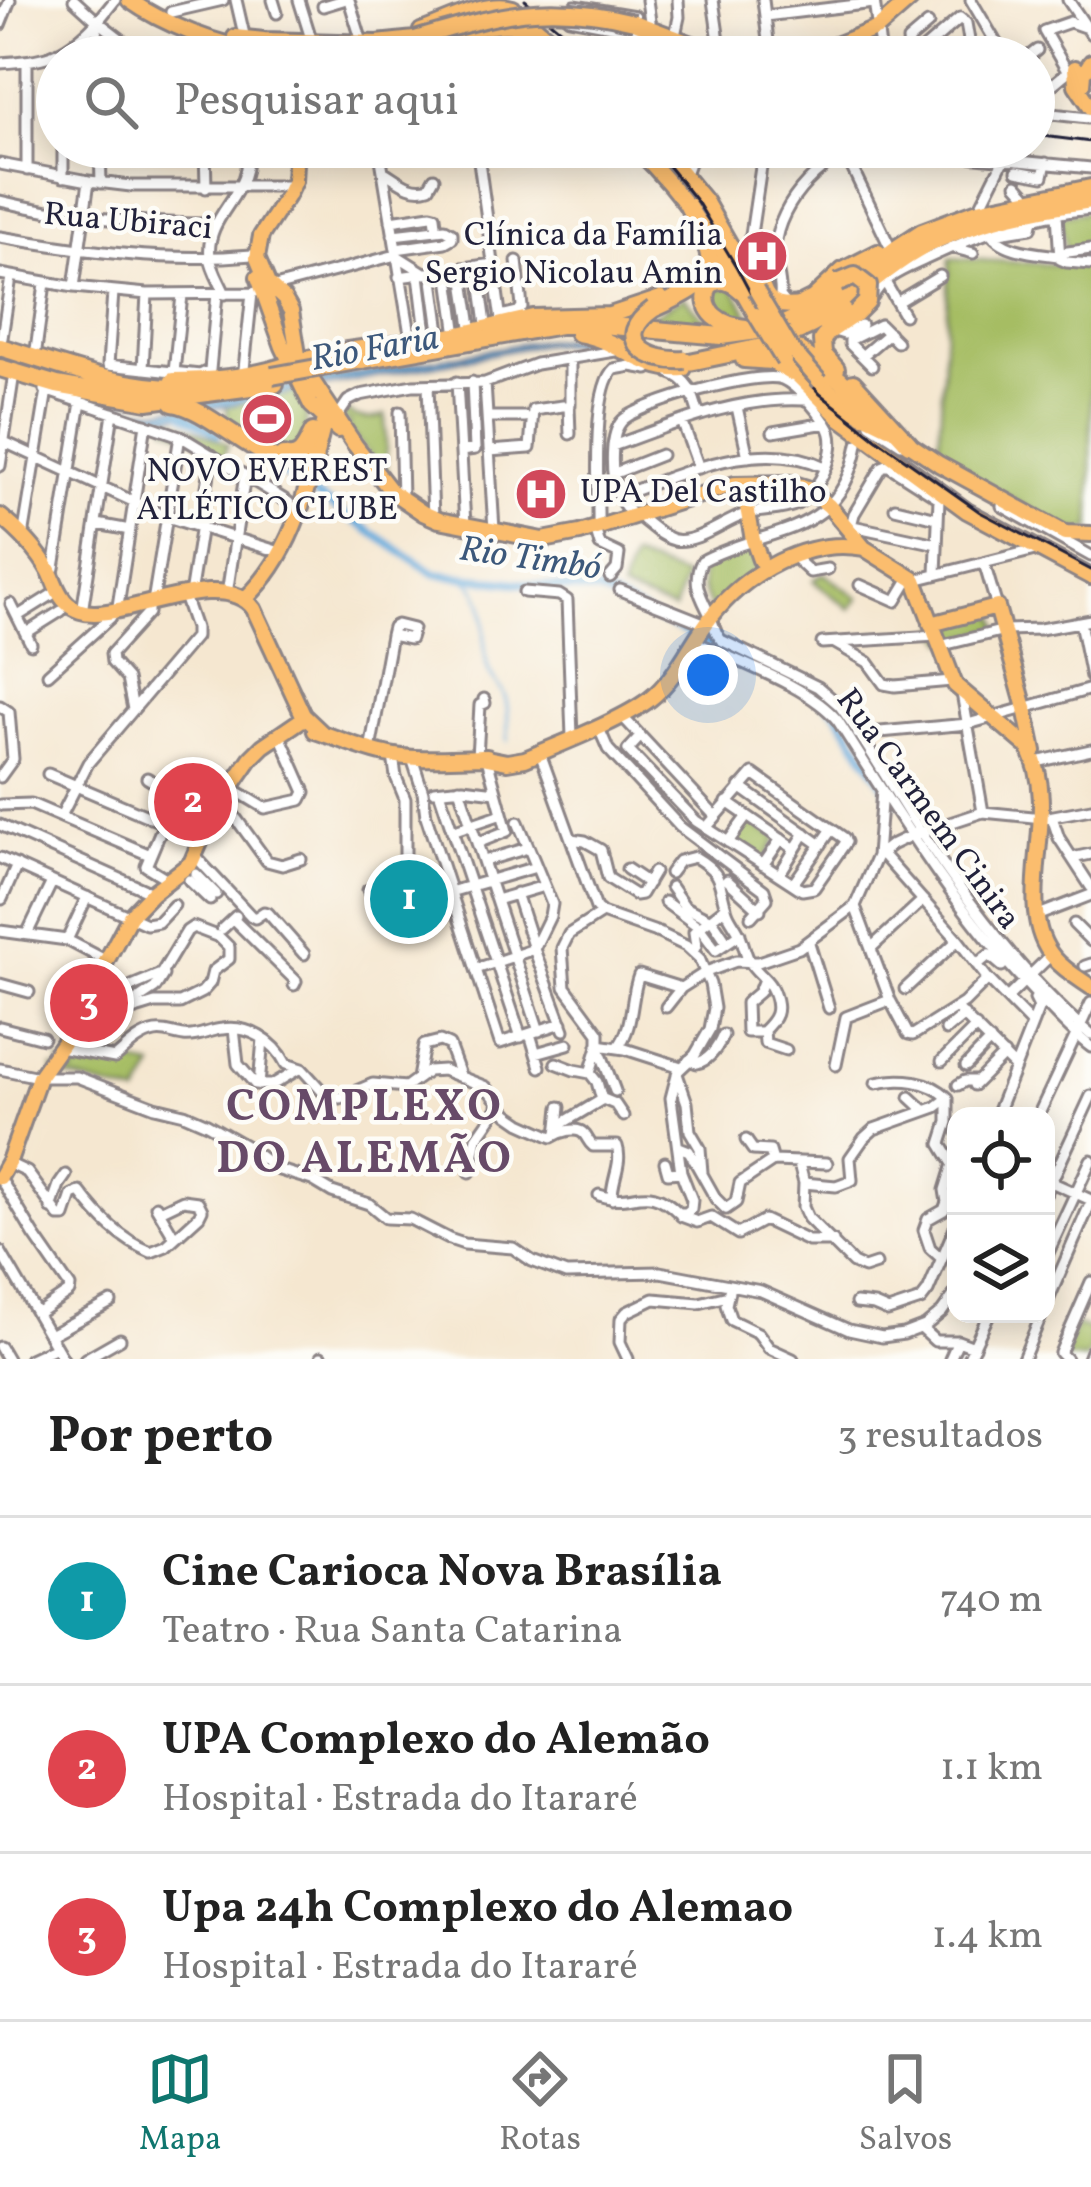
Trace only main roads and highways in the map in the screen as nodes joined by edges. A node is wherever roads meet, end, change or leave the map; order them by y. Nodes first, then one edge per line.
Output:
1 (129, 0) edge
2 (910, 0) edge
3 (922, 0) edge
4 (499, 9) edge
5 (170, 16) edge
6 (879, 32) junction
7 (215, 36) edge
8 (407, 36) edge
9 (441, 36) edge
10 (462, 36) edge
11 (531, 36) edge
12 (540, 36) edge
13 (662, 36) edge
14 (867, 36) edge
15 (871, 36) edge
16 (1091, 59) edge
17 (1078, 88) edge
18 (289, 168) edge
19 (295, 168) edge
20 (657, 168) edge
21 (680, 168) edge
22 (1091, 185) edge
23 (1091, 204) edge
24 (688, 206) junction
25 (922, 232) junction
26 (746, 267) junction
27 (707, 273) junction
28 (880, 281) junction
29 (262, 291) junction
30 (798, 307) junction
31 (292, 314) junction
32 (272, 317) junction
33 (490, 323) junction
34 (767, 327) junction
35 (573, 328) junction
36 (1, 344) edge
37 (650, 363) junction
38 (789, 367) junction
39 (4, 375) edge
40 (263, 383) junction
41 (844, 386) junction
42 (315, 387) junction
43 (88, 390) junction
44 (148, 401) junction
45 (214, 413) junction
46 (909, 444) joint
47 (300, 488) junction
48 (744, 498) junction
49 (0, 516) edge
50 (849, 531) junction
51 (1089, 534) edge
52 (492, 535) junction
53 (1085, 553) edge
54 (760, 560) junction
55 (777, 563) junction
56 (1091, 577) edge
57 (242, 596) junction
58 (704, 627) junction
59 (936, 635) junction
60 (303, 722) junction
61 (1025, 734) junction
62 (256, 753) junction
63 (1082, 967) edge
64 (1091, 987) edge
65 (3, 1173) edge

1 - 5 main road
2 - 6 main road
3 - 6 main road
4 - 8 main road
4 - 10 main road
4 - 11 main road
4 - 12 main road
5 - 7 main road
6 - 14 main road
6 - 15 main road
9 - 13 main road, bridge
16 - 17 main road
18 - 29 main road
19 - 29 main road
20 - 24 main road
21 - 26 main road
22 - 25 highway
23 - 28 highway
24 - 26 main road
24 - 27 highway
25 - 30 highway
25 - 34 highway
26 - 30 main road
26 - 34 main road
26 - 34 highway
26 - 41 main road, bridge
27 - 33 main road
27 - 34 highway, bridge
28 - 34 highway
28 - 41 highway
29 - 31 main road
29 - 32 main road
30 - 34 highway
30 - 41 highway, bridge
31 - 32 main road
31 - 42 main road
32 - 42 main road
33 - 35 highway
33 - 42 main road
34 - 35 highway
34 - 38 main road, bridge
35 - 37 highway
35 - 42 highway
36 - 43 highway
37 - 38 highway
37 - 41 highway
38 - 56 main road
39 - 43 highway
40 - 42 highway, bridge
40 - 42 highway
40 - 43 highway
40 - 44 highway
40 - 45 highway
41 - 46 highway
42 - 45 highway
42 - 47 main road
42 - 52 main road
42 - 52 main road
43 - 44 highway
44 - 45 highway
45 - 47 highway
46 - 51 main road
47 - 57 main road
48 - 50 main road
48 - 52 main road
48 - 54 main road
49 - 57 main road
50 - 55 main road
50 - 59 main road
51 - 53 main road
54 - 55 main road
54 - 58 main road
55 - 58 main road
57 - 60 main road
58 - 60 main road
59 - 61 main road
59 - 61 main road
60 - 62 main road
60 - 62 main road
61 - 63 main road
62 - 65 main road
63 - 64 main road

